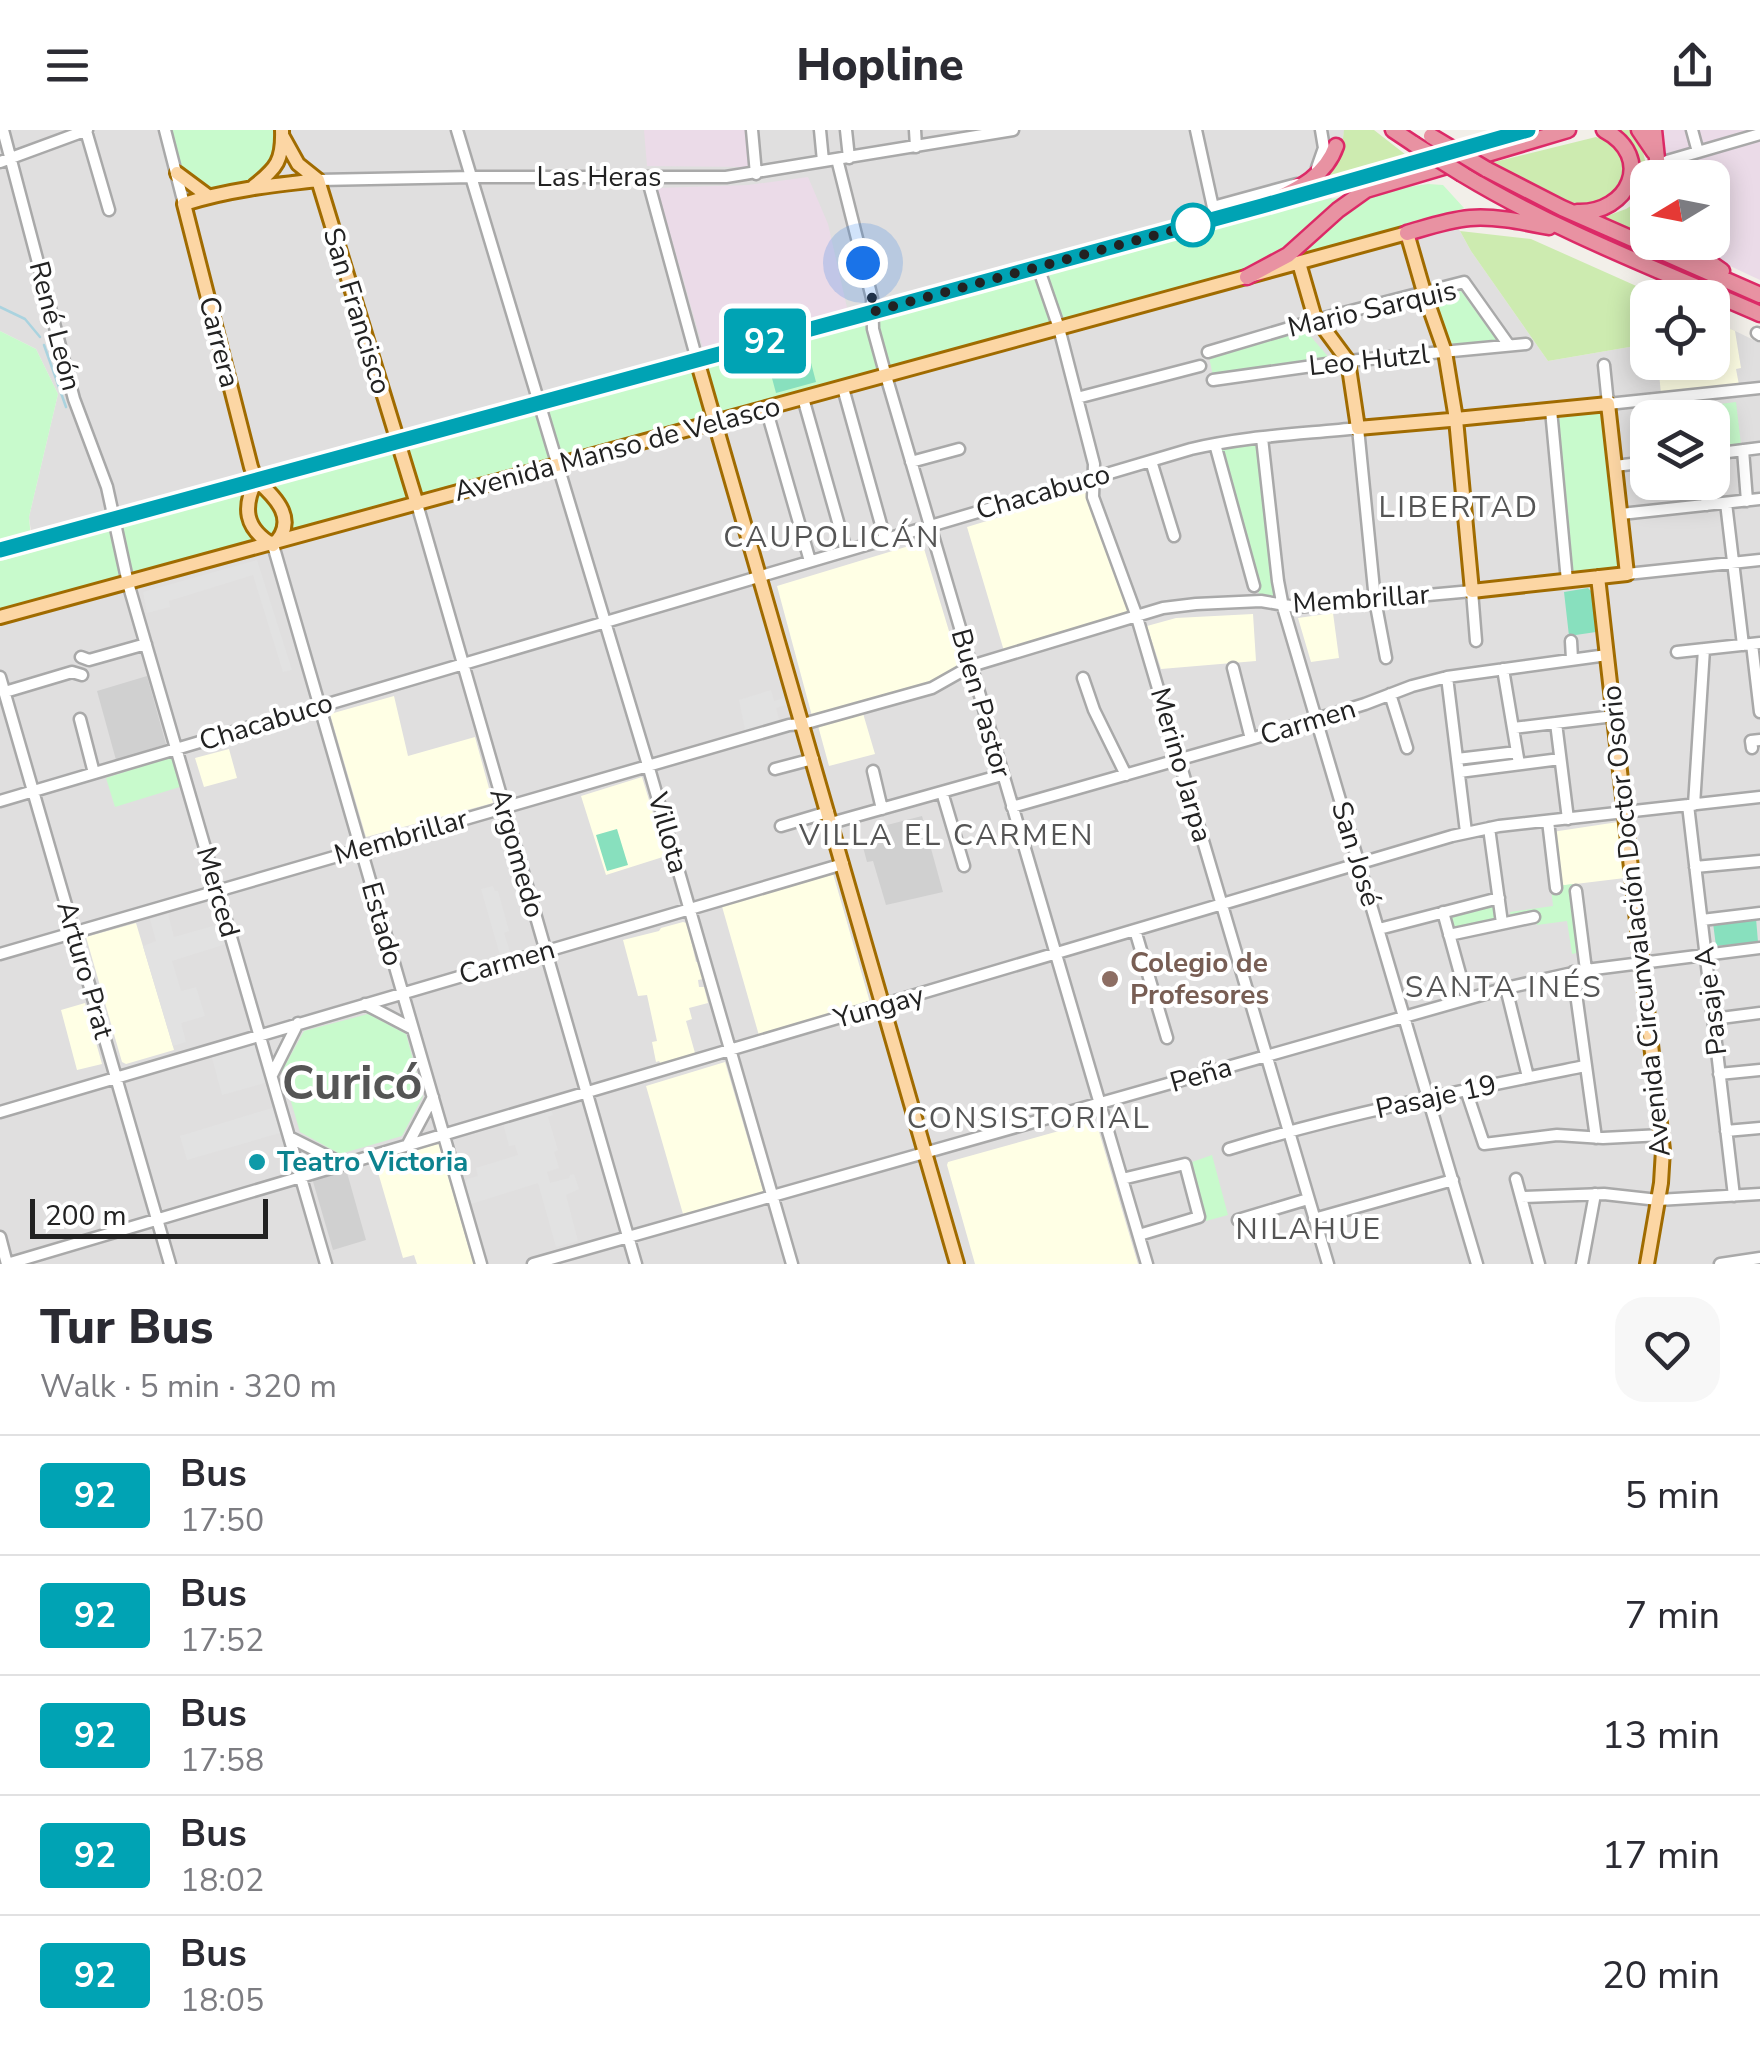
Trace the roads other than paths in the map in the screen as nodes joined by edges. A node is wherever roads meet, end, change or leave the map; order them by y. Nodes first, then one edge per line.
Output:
1 (3, 130) edge
2 (86, 130) edge
3 (166, 130) edge
4 (458, 130) edge
5 (752, 130) edge
6 (820, 130) edge
7 (846, 130) edge
8 (914, 130) edge
9 (1013, 130) edge
10 (1196, 130) edge
11 (1322, 130) edge
12 (1393, 130) edge
13 (1528, 130) edge
14 (1568, 130) edge
15 (1604, 130) edge
16 (1640, 130) edge
17 (1654, 130) edge
18 (1692, 130) edge
19 (1427, 133) edge
20 (282, 134) edge
21 (1760, 134) edge
22 (1337, 138) edge
23 (916, 147) junction
24 (1698, 152) junction
25 (843, 159) junction
26 (1662, 159) junction
27 (6, 160) edge
28 (823, 162) junction
29 (177, 173) junction
30 (756, 174) junction
31 (473, 177) junction
32 (647, 177) junction
33 (318, 180) junction
34 (252, 188) junction
35 (208, 196) junction
36 (184, 204) junction
37 (1262, 206) junction
38 (1562, 208) junction
39 (109, 210) dead end
40 (1214, 213) junction
41 (1408, 233) junction
42 (1574, 233) junction
43 (1297, 256) junction
44 (1706, 260) edge
45 (1038, 267) junction
46 (1247, 277) joint
47 (1424, 292) junction
48 (1756, 293) edge
49 (872, 312) junction
50 (1760, 314) edge
51 (1316, 320) junction
52 (1059, 328) junction
53 (1508, 344) junction
54 (1526, 344) dead end
55 (1208, 352) dead end
56 (1446, 352) junction
57 (697, 360) junction
58 (1348, 361) junction
59 (1604, 365) dead end
60 (1200, 366) dead end
61 (887, 376) junction
62 (1213, 380) dead end
63 (842, 388) junction
64 (1760, 388) edge
65 (803, 398) junction
66 (1078, 398) junction
67 (540, 403) junction
68 (1608, 404) junction
69 (766, 408) junction
70 (1551, 410) junction
71 (1456, 419) junction
72 (715, 423) junction
73 (1358, 428) junction
74 (1262, 438) junction
75 (397, 442) junction
76 (1215, 444) junction
77 (1760, 448) edge
78 (959, 449) dead end
79 (1743, 450) junction
80 (1730, 452) edge
81 (1151, 460) junction
82 (911, 462) junction
83 (1630, 464) edge
84 (560, 466) junction
85 (1615, 466) junction
86 (1093, 478) junction
87 (256, 480) junction
88 (1706, 500) edge
89 (1754, 500) edge
90 (1726, 503) junction
91 (417, 504) junction
92 (1707, 505) junction
93 (1621, 514) junction
94 (116, 518) junction
95 (929, 526) junction
96 (1174, 536) dead end
97 (885, 539) junction
98 (272, 544) junction
99 (0, 550) edge
100 (846, 550) junction
101 (1760, 560) edge
102 (810, 561) junction
103 (1733, 563) junction
104 (1628, 574) junction
105 (760, 576) junction
106 (1598, 577) junction
107 (1567, 580) junction
108 (128, 582) junction
109 (1254, 586) dead end
110 (1472, 590) junction
111 (1375, 600) junction
112 (1283, 607) junction
113 (1136, 614) junction
114 (0, 617) edge
115 (606, 621) junction
116 (1476, 641) dead end
117 (1571, 641) dead end
118 (146, 644) junction
119 (1752, 644) edge
120 (1704, 649) junction
121 (1676, 652) dead end
122 (1607, 654) junction
123 (80, 657) dead end
124 (1386, 658) dead end
125 (1572, 660) junction
126 (463, 663) junction
127 (971, 666) junction
128 (1233, 668) dead end
129 (1502, 669) junction
130 (82, 674) dead end
131 (0, 676) edge
132 (1447, 677) junction
133 (1083, 678) dead end
134 (4, 692) junction
135 (1390, 694) junction
136 (1759, 698) edge
137 (319, 706) junction
138 (1760, 712) edge
139 (1614, 716) junction
140 (80, 718) dead end
141 (1316, 720) junction
142 (1556, 723) junction
143 (803, 724) junction
144 (1513, 728) junction
145 (1250, 739) junction
146 (176, 748) junction
147 (1407, 748) dead end
148 (812, 758) junction
149 (1518, 758) junction
150 (1560, 759) junction
151 (1179, 760) junction
152 (648, 765) junction
153 (1458, 765) junction
154 (775, 769) dead end
155 (873, 771) dead end
156 (94, 773) junction
157 (1126, 774) junction
158 (1002, 775) junction
159 (33, 791) junction
160 (942, 792) junction
161 (1760, 797) edge
162 (0, 801) edge
163 (1691, 805) junction
164 (504, 807) junction
165 (1012, 807) junction
166 (882, 809) junction
167 (1625, 812) junction
168 (829, 817) junction
169 (1568, 819) junction
170 (1548, 821) junction
171 (781, 826) dead end
172 (1489, 828) junction
173 (1466, 832) junction
174 (360, 848) junction
175 (1760, 861) edge
176 (1359, 863) junction
177 (842, 864) junction
178 (964, 866) dead end
179 (1695, 867) junction
180 (1556, 888) dead end
181 (218, 890) junction
182 (1576, 891) dead end
183 (1499, 898) junction
184 (1222, 904) junction
185 (690, 908) junction
186 (1442, 912) junction
187 (1760, 913) edge
188 (1534, 917) dead end
189 (1702, 920) junction
190 (1502, 924) junction
191 (1379, 929) junction
192 (1135, 930) junction
193 (74, 932) junction
194 (1449, 935) junction
195 (1760, 948) edge
196 (546, 950) junction
197 (0, 954) edge
198 (1056, 954) junction
199 (1706, 954) junction
200 (1642, 962) junction
201 (1586, 970) junction
202 (1573, 972) junction
203 (1506, 988) junction
204 (402, 993) junction
205 (1467, 998) junction
206 (365, 1004) junction
207 (883, 1006) junction
208 (1760, 1013) edge
209 (1405, 1017) junction
210 (1713, 1019) junction
211 (298, 1023) junction
212 (413, 1029) junction
213 (260, 1034) junction
214 (1167, 1038) dead end
215 (730, 1050) junction
216 (1266, 1056) junction
217 (1585, 1066) junction
218 (1760, 1070) edge
219 (1720, 1074) junction
220 (272, 1075) junction
221 (116, 1077) junction
222 (1528, 1078) junction
223 (1466, 1090) junction
224 (587, 1092) junction
225 (432, 1097) junction
226 (1429, 1097) junction
227 (1100, 1104) junction
228 (0, 1112) edge
229 (1760, 1128) edge
230 (1288, 1131) junction
231 (1726, 1132) junction
232 (444, 1134) junction
233 (1662, 1135) junction
234 (289, 1137) junction
235 (1596, 1138) junction
236 (408, 1144) junction
237 (1229, 1149) dead end
238 (925, 1153) junction
239 (343, 1164) junction
240 (300, 1176) junction
241 (1122, 1179) junction
242 (1516, 1179) dead end
243 (1453, 1180) junction
244 (1594, 1194) junction
245 (1760, 1194) edge
246 (773, 1196) junction
247 (1734, 1196) junction
248 (1521, 1197) junction
249 (1308, 1199) junction
250 (1658, 1200) junction
251 (157, 1219) junction
252 (1314, 1219) junction
253 (1238, 1220) dead end
254 (1139, 1234) junction
255 (0, 1237) edge
256 (628, 1237) junction
257 (1758, 1260) edge
258 (1538, 1263) edge
259 (7, 1264) edge
260 (170, 1264) edge
261 (326, 1264) edge
262 (480, 1264) edge
263 (533, 1264) edge
264 (636, 1264) edge
265 (792, 1264) edge
266 (956, 1264) edge
267 (1147, 1264) edge
268 (1328, 1264) edge
269 (1477, 1264) edge
270 (1524, 1264) edge
271 (1582, 1264) edge
272 (1647, 1264) edge
273 (1720, 1264) edge

1 - 27 street, René León
2 - 27 street
2 - 39 street
3 - 29 street, Carrera
4 - 31 street, Villota
5 - 30 street
6 - 28 street
7 - 25 street, Buen Pastor
8 - 23 street
9 - 23 street, Las Heras
10 - 40 street
11 - 40 street
12 - 42 highway, bridge
13 - 37 main road
14 - 43 highway
15 - 38 highway
16 - 26 highway
17 - 26 highway
18 - 24 street
19 - 38 highway, bridge
20 - 33 main road
20 - 34 main road
21 - 24 street
22 - 37 highway
23 - 25 street, Las Heras
24 - 26 street
25 - 28 street, Las Heras
25 - 49 street, Buen Pastor
27 - 94 street, René León
28 - 30 street, Las Heras
29 - 35 main road
29 - 36 street, Carrera
30 - 32 street, Las Heras
31 - 32 street, Las Heras
31 - 33 street, Las Heras
31 - 67 street, Villota
32 - 57 street
33 - 34 main road, Las Heras
33 - 75 main road, San Francisco
34 - 35 main road, Las Heras
35 - 36 main road, Las Heras
36 - 87 main road, Carrera
37 - 40 main road
38 - 48 highway
40 - 45 main road
41 - 42 highway
41 - 43 main road
41 - 47 main road
42 - 50 highway
43 - 46 highway
43 - 51 main road
44 - 48 highway
45 - 49 main road
45 - 52 street, Merino Jarpa
46 - 52 main road, Avenida Manso de Velasco
47 - 51 street, Mario Sarquis
47 - 53 street, Mario Sarquis
47 - 56 main road
49 - 57 main road
49 - 61 street, Buen Pastor
51 - 55 street, Mario Sarquis
51 - 58 main road
52 - 61 main road, Avenida Manso de Velasco
52 - 66 street, Merino Jarpa
53 - 54 street, Leo Hutzl
53 - 56 street, Leo Hutzl
56 - 58 street, Leo Hutzl
56 - 71 main road
57 - 67 main road
57 - 72 main road
58 - 62 street, Leo Hutzl
58 - 73 main road
59 - 68 street
60 - 66 street
61 - 63 main road, Avenida Manso de Velasco
61 - 82 street, Buen Pastor
63 - 65 main road, Avenida Manso de Velasco
63 - 97 street
64 - 68 street, Chacabuco
65 - 69 main road, Avenida Manso de Velasco
65 - 100 street
66 - 86 street, Merino Jarpa
67 - 75 main road
67 - 84 street, Villota
68 - 70 main road, Chacabuco
68 - 85 main road
69 - 72 main road, Avenida Manso de Velasco
69 - 102 street
70 - 71 main road, Chacabuco
70 - 107 street
71 - 73 main road, Chacabuco
71 - 110 main road
72 - 84 main road, Avenida Manso de Velasco
72 - 105 main road
73 - 74 street, Chacabuco
73 - 111 street
74 - 76 street, Chacabuco
74 - 112 street, San José
75 - 87 main road
75 - 91 main road, Argomedo
76 - 81 street, Chacabuco
76 - 109 street
77 - 79 street
78 - 82 street
79 - 80 street
79 - 89 street
81 - 86 street, Chacabuco
81 - 96 street
82 - 95 street, Buen Pastor
83 - 85 street
84 - 91 main road, Avenida Manso de Velasco
84 - 115 street, Villota
85 - 93 main road
86 - 95 street, Chacabuco
86 - 113 street, Merino Jarpa
87 - 94 main road
87 - 98 main road, Carrera
87 - 98 main road, Estado
88 - 92 street
89 - 90 street
90 - 92 street
90 - 103 street
91 - 98 main road, Avenida Manso de Velasco
91 - 126 street, Argomedo
92 - 93 street
93 - 104 main road
94 - 99 main road
94 - 108 street, Merced
95 - 97 street, Chacabuco
95 - 127 street, Buen Pastor
97 - 100 street, Chacabuco
98 - 108 main road, Avenida Manso de Velasco
98 - 137 street, Estado
100 - 102 street, Chacabuco
101 - 103 street, Membrillar
102 - 105 street, Chacabuco
103 - 104 street, Membrillar
103 - 119 street
104 - 106 main road, Membrillar
105 - 115 street, Chacabuco
105 - 143 main road
106 - 107 main road, Membrillar
106 - 122 main road, Avenida Circunvalación Doctor Osorio
107 - 110 main road, Membrillar
108 - 114 main road, Avenida Manso de Velasco
108 - 118 street, Merced
110 - 111 street, Membrillar
110 - 116 street
111 - 112 street, Membrillar
111 - 124 street
112 - 113 street, Membrillar
112 - 141 street, San José
113 - 127 street, Membrillar
113 - 151 street, Merino Jarpa
115 - 126 street, Chacabuco
115 - 152 street, Villota
117 - 125 street
118 - 123 street
118 - 146 street, Merced
119 - 120 street
119 - 136 street
120 - 121 street
120 - 163 street, Pasaje A
122 - 125 street, Carmen
122 - 139 main road, Avenida Circunvalación Doctor Osorio
125 - 129 street, Carmen
126 - 137 street, Chacabuco
126 - 164 street, Argomedo
127 - 143 street, Membrillar
127 - 158 street, Buen Pastor
128 - 145 street
129 - 132 street, Carmen
129 - 144 street
130 - 134 street
131 - 134 street, Arturo Prat
132 - 135 street, Carmen
132 - 153 street
133 - 157 street
134 - 159 street, Arturo Prat
135 - 141 street, Carmen
135 - 147 street
136 - 138 street
137 - 146 street, Chacabuco
137 - 174 street, Estado
139 - 142 street
139 - 167 main road, Avenida Circunvalación Doctor Osorio
140 - 156 street
141 - 145 street, Carmen
141 - 176 street, San José
142 - 144 street
142 - 150 street
143 - 148 main road
143 - 152 street, Membrillar
144 - 149 street
145 - 151 street, Carmen
146 - 156 street, Chacabuco
146 - 181 street, Merced
148 - 154 street
148 - 168 main road
149 - 150 street
149 - 153 street
150 - 169 street
151 - 157 street, Carmen
151 - 184 street, Merino Jarpa
152 - 164 street, Membrillar
152 - 185 street, Villota
153 - 173 street
155 - 166 street
156 - 159 street, Chacabuco
157 - 165 street, Carmen
158 - 160 street
158 - 165 street, Buen Pastor
159 - 162 street, Chacabuco
159 - 193 street, Arturo Prat
160 - 166 street
160 - 178 street
161 - 163 street, Yungay
163 - 167 street, Yungay
163 - 179 street, Pasaje A
164 - 174 street, Membrillar
164 - 196 street, Argomedo
165 - 198 street, Buen Pastor
166 - 168 street
167 - 169 street, Yungay
167 - 200 main road, Avenida Circunvalación Doctor Osorio
168 - 171 street
168 - 177 main road
169 - 170 street, Yungay
170 - 172 street, Yungay
170 - 180 street
172 - 173 street, Yungay
172 - 183 street
173 - 176 street, Yungay
174 - 181 street, Membrillar
174 - 204 street, Estado
175 - 179 street
176 - 184 street, Yungay
176 - 191 street, San José
177 - 185 street, Carmen
177 - 207 main road
179 - 189 street, Pasaje A
181 - 193 street, Membrillar
181 - 213 street, Merced
182 - 201 street
183 - 186 street
183 - 190 street
184 - 192 street, Yungay
184 - 216 street, Merino Jarpa
185 - 196 street, Carmen
185 - 215 street, Villota
186 - 191 street
186 - 194 street
187 - 189 street
188 - 190 street
189 - 199 street, Pasaje A
190 - 194 street
191 - 209 street, San José
192 - 198 street, Yungay
192 - 214 street
193 - 197 street, Membrillar
193 - 221 street, Arturo Prat
194 - 205 street
195 - 199 street, Peña
196 - 204 street, Carmen
196 - 224 street, Argomedo
198 - 207 street, Yungay
198 - 227 street, Buen Pastor
199 - 200 street, Peña
199 - 210 street, Pasaje A
200 - 201 street, Peña
200 - 233 main road, Avenida Circunvalación Doctor Osorio
201 - 202 street, Peña
202 - 203 street, Peña
202 - 217 street
203 - 205 street, Peña
203 - 222 street
204 - 206 street, Carmen
204 - 212 street, Estado
205 - 209 street, Peña
206 - 211 street, Carmen
206 - 212 street
207 - 215 street, Yungay
207 - 238 main road
208 - 210 street
209 - 216 street, Peña
209 - 226 street, San José
210 - 219 street, Pasaje A
211 - 213 street, Carmen
211 - 220 street
212 - 225 street, Estado
213 - 220 street, Merced
213 - 221 street, Carmen
215 - 224 street, Yungay
215 - 246 street, Villota
216 - 227 street, Peña
216 - 230 street, Merino Jarpa
217 - 222 street, Pasaje 19
217 - 235 street
218 - 219 street
219 - 231 street, Pasaje A
220 - 234 street, Merced
221 - 228 street, Carmen
221 - 251 street, Arturo Prat
222 - 223 street, Pasaje 19
223 - 226 street, Pasaje 19
223 - 235 street
224 - 232 street, Yungay
224 - 256 street, Argomedo
225 - 232 street, Estado
225 - 236 street
226 - 230 street, Pasaje 19
226 - 243 street, San José
227 - 238 street, Peña
227 - 241 street, Buen Pastor
229 - 231 street
230 - 237 street, Pasaje 19
230 - 249 street, Merino Jarpa
231 - 247 street, Pasaje A
232 - 236 street, Yungay
232 - 262 street, Estado
233 - 235 street
233 - 250 main road, Avenida Circunvalación Doctor Osorio
234 - 239 street
234 - 240 street, Merced
236 - 239 street, Yungay
238 - 246 street, Peña
238 - 266 main road
239 - 240 street, Yungay
240 - 251 street, Yungay
240 - 261 street, Merced
241 - 254 street, Buen Pastor
241 - 254 street
242 - 248 street
243 - 252 street
243 - 269 street, San José
244 - 248 street
244 - 250 street
244 - 271 street
245 - 247 street
246 - 256 street, Peña
246 - 265 street, Villota
247 - 250 street
248 - 258 street
249 - 252 street, Merino Jarpa
249 - 253 street
250 - 272 main road, Avenida Circunvalación Doctor Osorio
251 - 259 street, Yungay
251 - 260 street, Arturo Prat
252 - 268 street, Merino Jarpa
254 - 267 street, Buen Pastor
255 - 259 street
256 - 263 street, Peña
256 - 264 street, Argomedo
257 - 273 street
258 - 270 street

